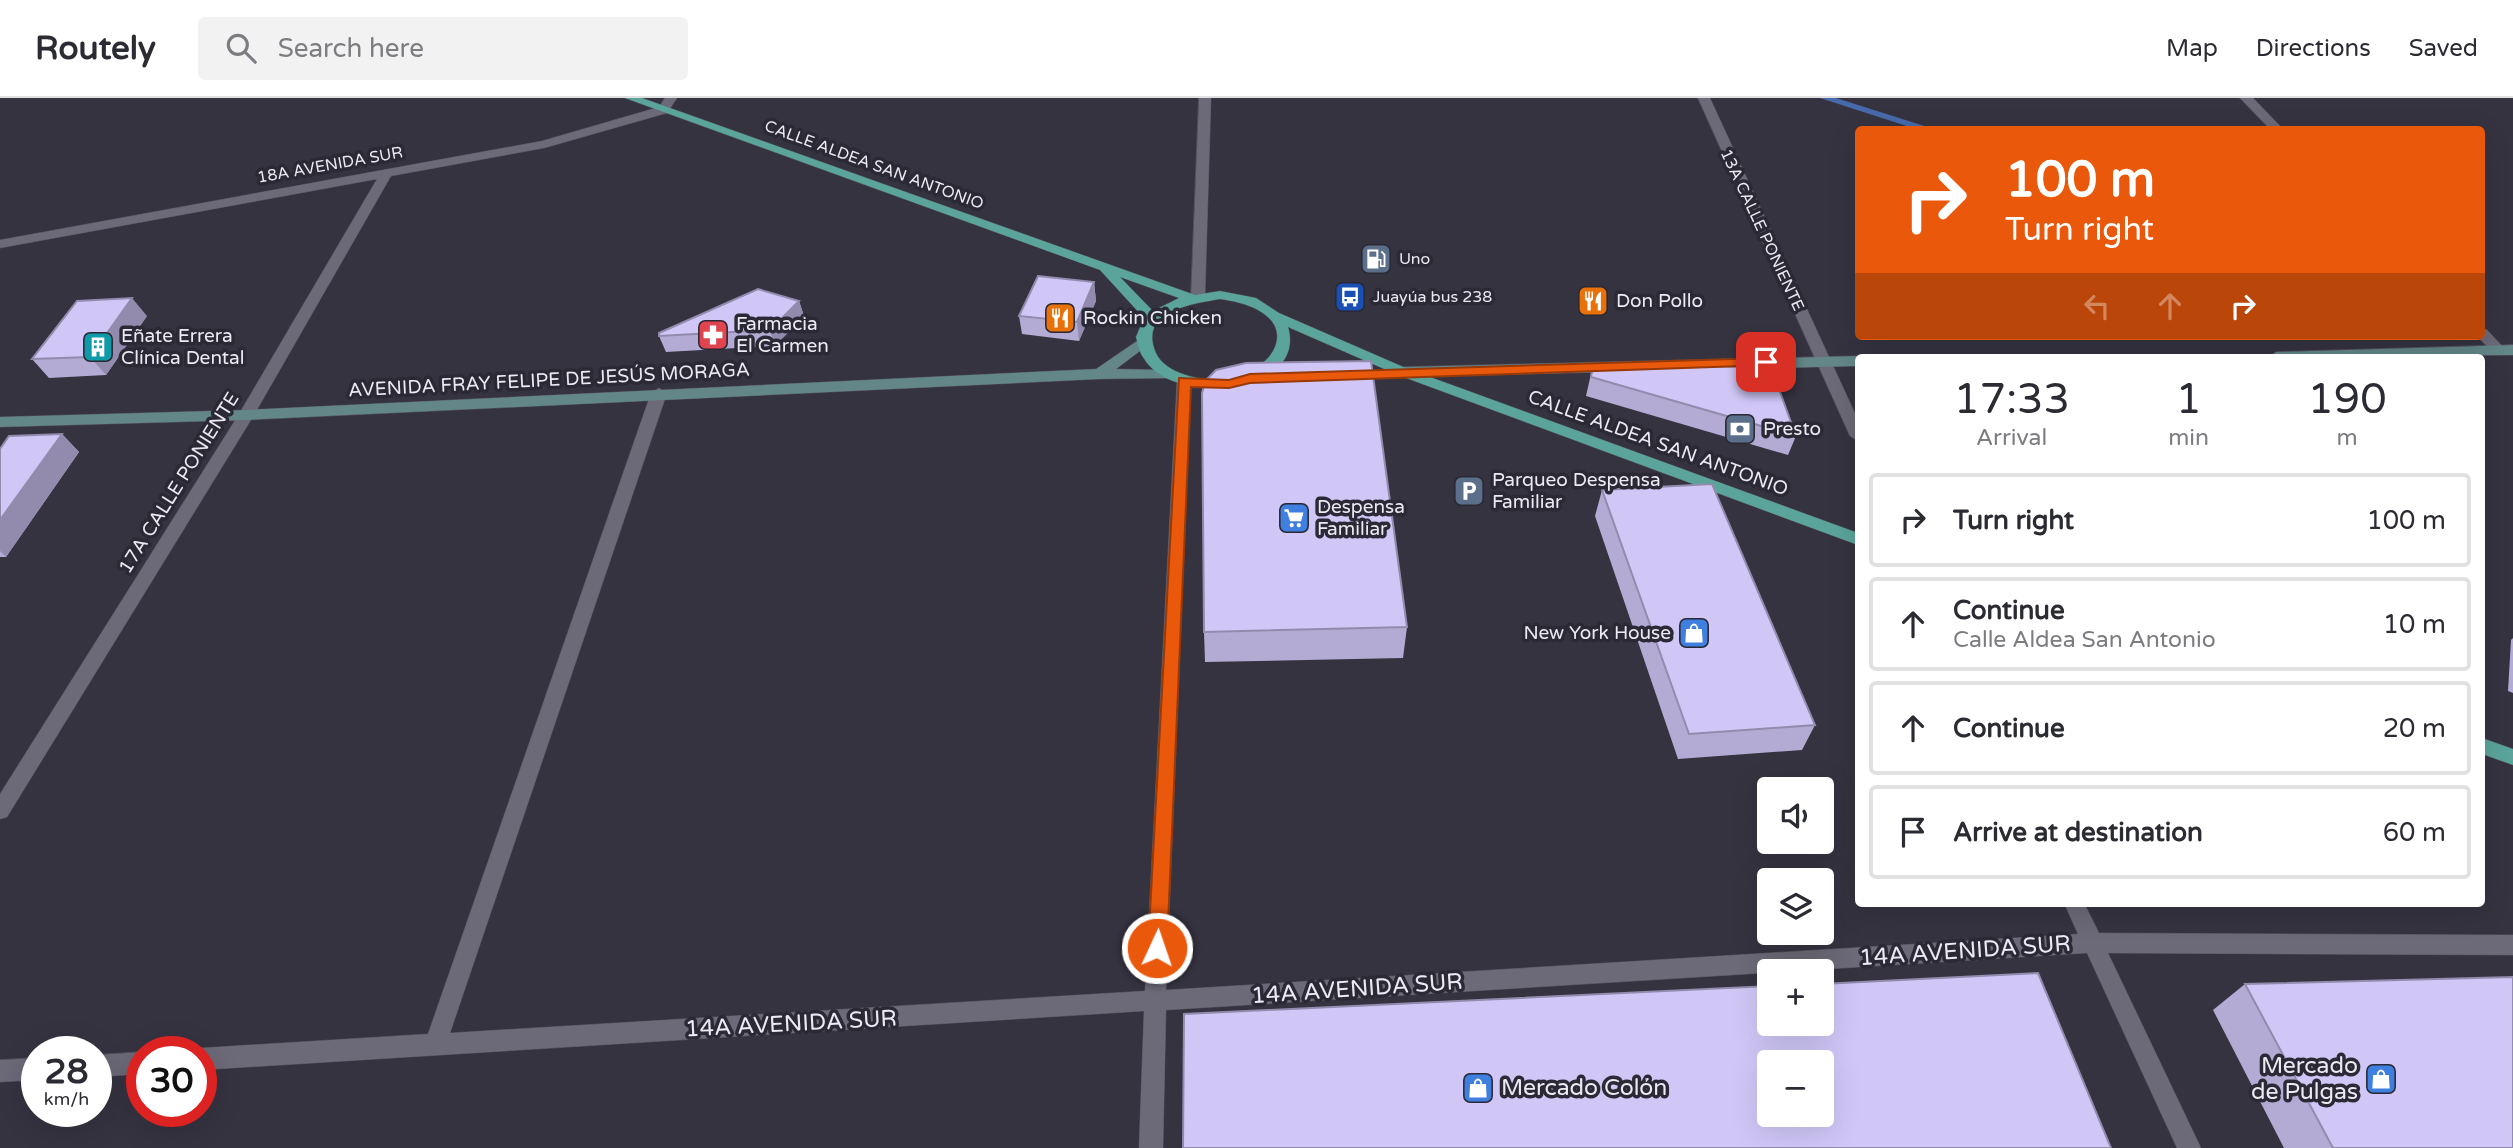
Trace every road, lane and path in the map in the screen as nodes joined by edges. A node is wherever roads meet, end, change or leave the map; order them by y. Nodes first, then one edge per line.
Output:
1 (631, 98) edge
2 (1205, 98) edge
3 (1703, 98) edge
4 (2246, 98) edge
5 (667, 104) edge
6 (2274, 126) edge
7 (387, 172) junction
8 (0, 244) edge
9 (1104, 268) junction
10 (1193, 297) junction
11 (1277, 317) junction
12 (1152, 318) junction
13 (2485, 335) edge
14 (1143, 342) junction
15 (2506, 351) edge
16 (2391, 354) edge
17 (1822, 361) junction
18 (1855, 361) edge
19 (2513, 365) edge
20 (1403, 372) junction
21 (1100, 374) junction
22 (1361, 374) edge
23 (1177, 378) junction
24 (1278, 378) edge
25 (1250, 379) junction
26 (659, 393) junction
27 (246, 415) junction
28 (0, 422) edge
29 (1855, 430) edge
30 (1855, 538) edge
31 (2485, 747) edge
32 (2513, 757) edge
33 (0, 811) edge
34 (2076, 907) edge
35 (2092, 943) junction
36 (2513, 945) edge
37 (1155, 1002) junction
38 (435, 1046) junction
39 (217, 1058) edge
40 (21, 1070) edge
41 (0, 1071) edge
42 (1151, 1148) edge
43 (2189, 1148) edge

1 - 5 main road, CALLE ALDEA SAN ANTONIO
2 - 10 street
3 - 17 street, 13A CALLE PONIENTE
4 - 6 street
5 - 7 street, 18A AVENIDA SUR
5 - 9 main road, CALLE ALDEA SAN ANTONIO
7 - 8 street, 18A AVENIDA SUR
7 - 27 street, 17A CALLE PONIENTE
9 - 10 main road, CALLE ALDEA SAN ANTONIO
9 - 12 main road, CALLE ALDEA SAN ANTONIO
10 - 11 main road
10 - 12 main road
11 - 20 main road, CALLE ALDEA SAN ANTONIO
11 - 25 main road
12 - 14 main road
13 - 15 street
14 - 21 street
14 - 23 main road
15 - 16 street
15 - 19 street
17 - 18 street
17 - 20 street
17 - 29 street, 13A CALLE PONIENTE
20 - 22 main road, CALLE ALDEA SAN ANTONIO
20 - 30 main road, CALLE ALDEA SAN ANTONIO
21 - 23 street, AVENIDA FRAY FELIPE DE JESÚS MORAGA
21 - 26 street, AVENIDA FRAY FELIPE DE JESÚS MORAGA
23 - 25 main road
23 - 37 street
24 - 25 main road
26 - 27 street, AVENIDA FRAY FELIPE DE JESÚS MORAGA
26 - 38 street
27 - 28 street, AVENIDA FRAY FELIPE DE JESÚS MORAGA
27 - 33 street, 17A CALLE PONIENTE
31 - 32 main road
34 - 35 street
35 - 36 street, 14A AVENIDA SUR
35 - 37 street, 14A AVENIDA SUR
35 - 43 street
37 - 38 street, 14A AVENIDA SUR
37 - 42 street
38 - 39 street, 14A AVENIDA SUR
40 - 41 street

